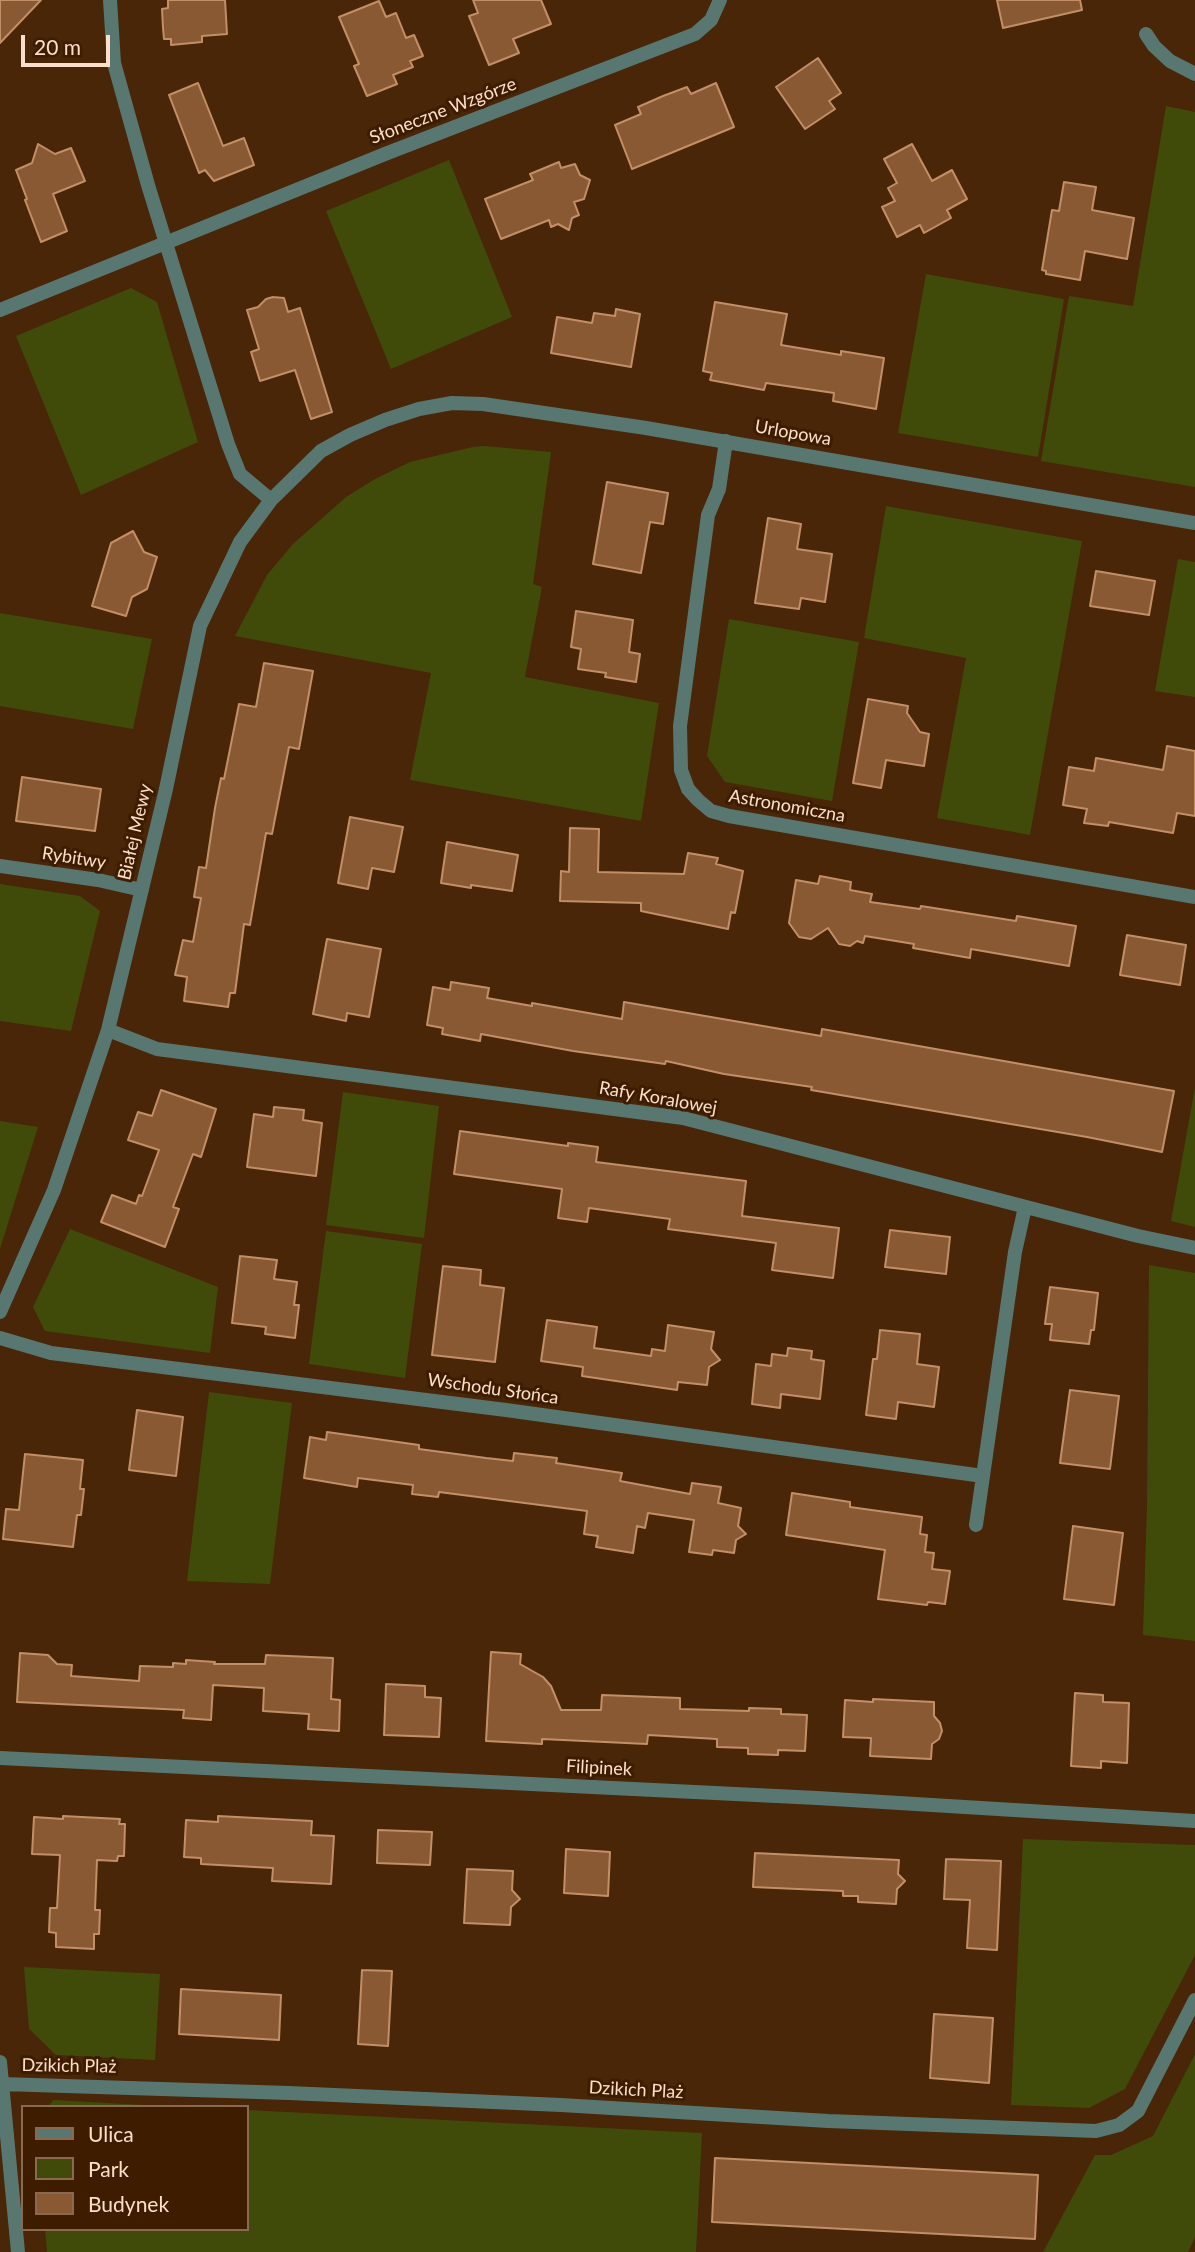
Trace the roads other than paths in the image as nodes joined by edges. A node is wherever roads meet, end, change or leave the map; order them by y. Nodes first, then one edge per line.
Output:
1 (110, 0) edge
2 (720, 0) edge
3 (1146, 34) dead end
4 (1195, 74) edge
5 (166, 241) junction
6 (0, 310) edge
7 (385, 420) joint
8 (726, 441) junction
9 (271, 500) junction
10 (1195, 523) edge
11 (0, 866) edge
12 (142, 890) junction
13 (1195, 897) edge
14 (108, 1030) junction
15 (1025, 1207) junction
16 (1195, 1248) edge
17 (0, 1312) edge
18 (0, 1338) edge
19 (983, 1476) junction
20 (976, 1525) dead end
21 (0, 1758) edge
22 (1195, 1821) edge
23 (1195, 2000) edge
24 (0, 2062) edge
25 (2, 2084) junction
26 (18, 2252) edge

1 - 5 street
2 - 5 street, Słoneczne Wzgórze
3 - 4 street
5 - 6 street, Słoneczne Wzgórze
5 - 9 street
7 - 8 street, Urlopowa
7 - 9 street, Białej Mewy
8 - 10 street, Urlopowa
8 - 13 street, Astronomiczna
9 - 12 street, Białej Mewy
11 - 12 street, Rybitwy
12 - 14 street, Białej Mewy
14 - 15 street, Rafy Koralowej
14 - 17 street, Białej Mewy
15 - 16 street, Rafy Koralowej
15 - 19 street
18 - 19 street, Wschodu Słońca
19 - 20 street
21 - 22 street, Filipinek
23 - 25 street, Dzikich Plaż
24 - 25 street
25 - 26 street

